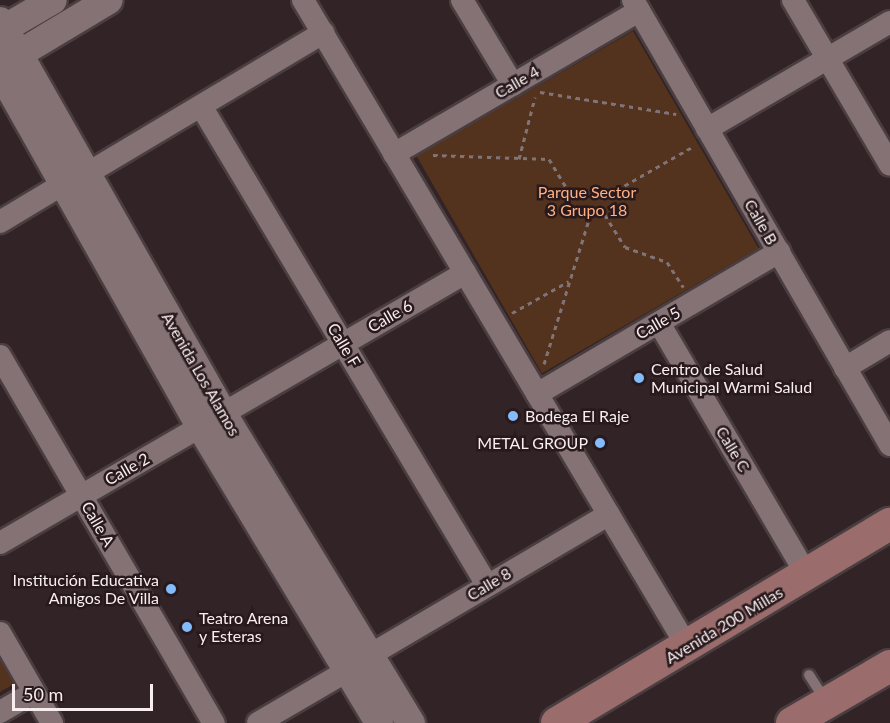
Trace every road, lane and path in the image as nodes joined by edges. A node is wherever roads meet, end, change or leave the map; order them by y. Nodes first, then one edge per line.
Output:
1 (53, 0) edge
2 (109, 0) edge
3 (303, 0) edge
4 (462, 0) edge
5 (793, 0) edge
6 (636, 6) edge
7 (890, 22) edge
8 (2, 27) edge
9 (322, 33) junction
10 (828, 58) junction
11 (6, 63) edge
12 (513, 84) junction
13 (201, 106) junction
14 (706, 127) junction
15 (394, 154) junction
16 (519, 159) junction
17 (890, 165) edge
18 (77, 178) junction
19 (572, 196) dead end
20 (601, 199) dead end
21 (600, 207) dead end
22 (590, 216) dead end
23 (0, 222) edge
24 (779, 252) junction
25 (465, 273) junction
26 (569, 281) junction
27 (693, 303) junction
28 (495, 323) junction
29 (658, 323) junction
30 (890, 341) edge
31 (343, 344) junction
32 (0, 356) edge
33 (845, 368) junction
34 (536, 393) junction
35 (211, 420) junction
36 (890, 445) edge
37 (81, 495) junction
38 (609, 514) junction
39 (890, 524) edge
40 (0, 543) edge
41 (807, 575) junction
42 (488, 585) junction
43 (0, 633) edge
44 (688, 648) junction
45 (359, 663) junction
46 (890, 666) edge
47 (809, 675) dead end
48 (34, 692) junction
49 (827, 703) junction
50 (0, 712) edge
51 (52, 723) edge
52 (214, 723) edge
53 (258, 723) edge
54 (379, 723) edge
55 (411, 723) edge
56 (557, 723) edge
57 (792, 723) edge

1 - 8 street
2 - 11 street
3 - 9 street
4 - 12 street
5 - 10 street
6 - 12 street, Calle 4
6 - 14 street, Calle B
7 - 10 street
8 - 11 street, Avenida Los Alamos
9 - 13 street
9 - 15 street
10 - 14 street
10 - 17 street
11 - 18 street, Avenida Los Alamos
12 - 15 street, Calle 4
13 - 18 street
13 - 31 street, Calle F
14 - 16 path
14 - 20 path
14 - 24 street, Calle B
15 - 16 path
15 - 25 street
16 - 19 path
18 - 23 street
18 - 35 street, Avenida Los Alamos
21 - 27 path
22 - 26 path
24 - 27 street, Calle 5
24 - 33 street, Calle B
25 - 28 street
25 - 31 street, Calle 6
26 - 28 path
26 - 34 path
27 - 29 street, Calle 5
28 - 34 street
29 - 34 street, Calle 5
29 - 41 street, Calle C
30 - 33 street
31 - 35 street, Calle 6
31 - 42 street, Calle F
32 - 37 street, Calle A
33 - 36 street, Calle B
34 - 38 street
35 - 37 street, Calle 2
35 - 45 street, Avenida Los Alamos
37 - 40 street, Calle 2
37 - 52 street, Calle A
38 - 42 street, Calle 8
38 - 44 street
39 - 41 main road, Avenida 200 Millas
41 - 44 main road, Avenida 200 Millas
42 - 45 street, Calle 8
43 - 48 street
44 - 56 main road, Avenida 200 Millas
45 - 53 street, Calle 8
45 - 54 street, Avenida Los Alamos
45 - 55 street, Avenida Los Alamos
46 - 49 main road
47 - 49 lane
48 - 50 street
48 - 51 street
49 - 57 main road

